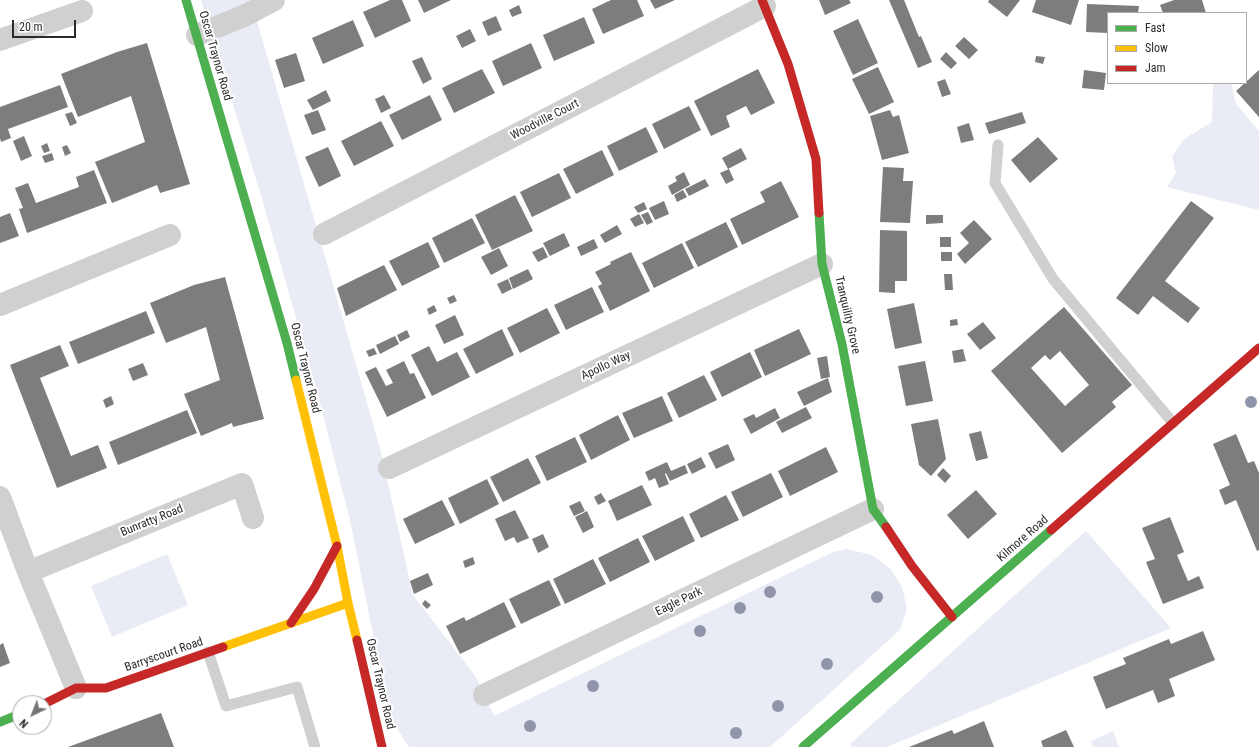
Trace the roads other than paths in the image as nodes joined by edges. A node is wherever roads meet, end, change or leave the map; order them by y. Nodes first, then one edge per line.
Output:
1 (186, 0) edge
2 (274, 0) edge
3 (764, 3) edge
4 (82, 11) dead end
5 (197, 35) junction
6 (0, 40) edge
7 (998, 145) dead end
8 (324, 234) dead end
9 (170, 235) dead end
10 (822, 264) junction
11 (0, 305) edge
12 (1259, 348) edge
13 (1173, 423) junction
14 (389, 468) dead end
15 (0, 497) edge
16 (873, 509) junction
17 (253, 518) dead end
18 (337, 546) junction
19 (28, 572) junction
20 (348, 603) junction
21 (952, 617) junction
22 (291, 622) junction
23 (208, 652) junction
24 (76, 688) junction
25 (484, 695) dead end
26 (52, 700) edge
27 (12, 717) edge
28 (0, 722) edge
29 (315, 747) edge
30 (382, 747) edge
31 (803, 747) edge

1 - 5 street, Oscar Traynor Road
2 - 5 street
3 - 8 street, Woodville Court
3 - 10 street, Tranquility Grove
4 - 6 street
5 - 18 street, Oscar Traynor Road
7 - 13 lane
9 - 11 street
10 - 14 street, Apollo Way
10 - 16 street, Tranquility Grove
12 - 13 street, Kilmore Road
13 - 21 street, Kilmore Road
15 - 19 street
16 - 21 street, Tranquility Grove
16 - 25 street, Eagle Park
17 - 19 street, Bunratty Road
18 - 20 street, Oscar Traynor Road
18 - 22 street
19 - 24 street
20 - 22 street, Barryscourt Road
20 - 30 street, Oscar Traynor Road
21 - 31 street, Kilmore Road
22 - 23 street, Barryscourt Road
23 - 24 street, Barryscourt Road
23 - 29 lane
24 - 26 street, Barryscourt Road
27 - 28 street

